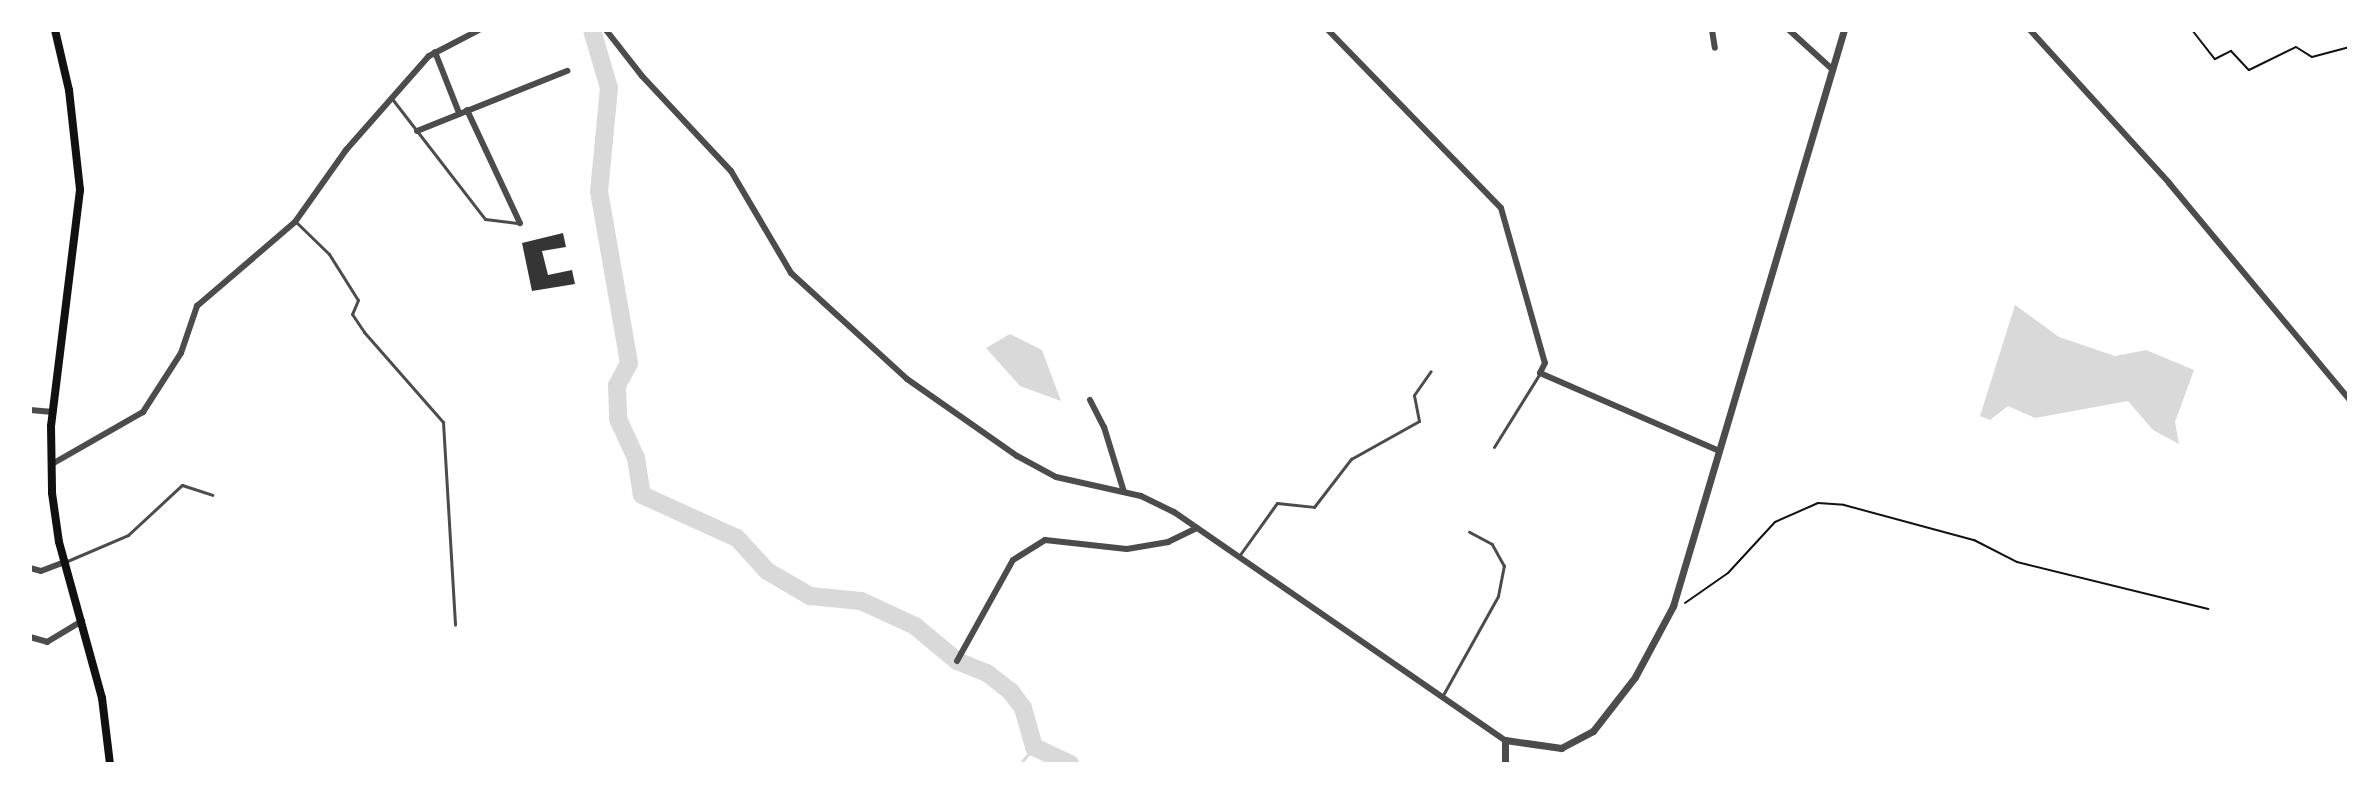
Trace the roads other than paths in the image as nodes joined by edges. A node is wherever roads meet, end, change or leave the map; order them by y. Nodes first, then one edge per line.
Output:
1 (55, 30) edge
2 (479, 30) edge
3 (606, 30) edge
4 (1328, 30) edge
5 (1712, 30) edge
6 (1789, 30) edge
7 (1844, 30) edge
8 (2030, 30) edge
9 (1715, 48) dead end
10 (435, 52) junction
11 (1832, 69) junction
12 (567, 71) dead end
13 (391, 97) junction
14 (467, 110) junction
15 (459, 113) junction
16 (417, 131) junction
17 (295, 222) junction
18 (520, 223) joint
19 (1431, 371) dead end
20 (1540, 373) junction
21 (2349, 399) edge
22 (1090, 400) dead end
23 (30, 410) edge
24 (53, 412) junction
25 (1494, 447) dead end
26 (1719, 451) junction
27 (52, 464) junction
28 (1124, 492) junction
29 (212, 495) dead end
30 (1197, 528) junction
31 (1469, 532) dead end
32 (1239, 556) junction
33 (65, 562) junction
34 (30, 568) edge
35 (82, 621) junction
36 (455, 625) dead end
37 (30, 637) edge
38 (957, 661) dead end
39 (1441, 698) junction
40 (1505, 740) junction
41 (110, 764) edge
42 (1505, 764) edge

1 - 24 main road
2 - 10 street
3 - 28 street
4 - 20 street
5 - 9 street
6 - 11 street
7 - 11 street
8 - 21 street
10 - 13 street
10 - 15 street
11 - 26 street
12 - 14 street
13 - 16 lane
13 - 17 street
14 - 15 street
14 - 18 street
15 - 16 street
16 - 18 lane
17 - 27 street
17 - 36 lane
19 - 32 lane
20 - 25 lane
20 - 26 street
22 - 28 street
23 - 24 street
24 - 27 main road
26 - 40 street
27 - 33 main road
28 - 30 street
29 - 33 lane
30 - 32 street
30 - 38 street
31 - 39 lane
32 - 39 street
33 - 34 street
33 - 35 main road
35 - 37 street
35 - 41 main road
39 - 40 street
40 - 42 street

